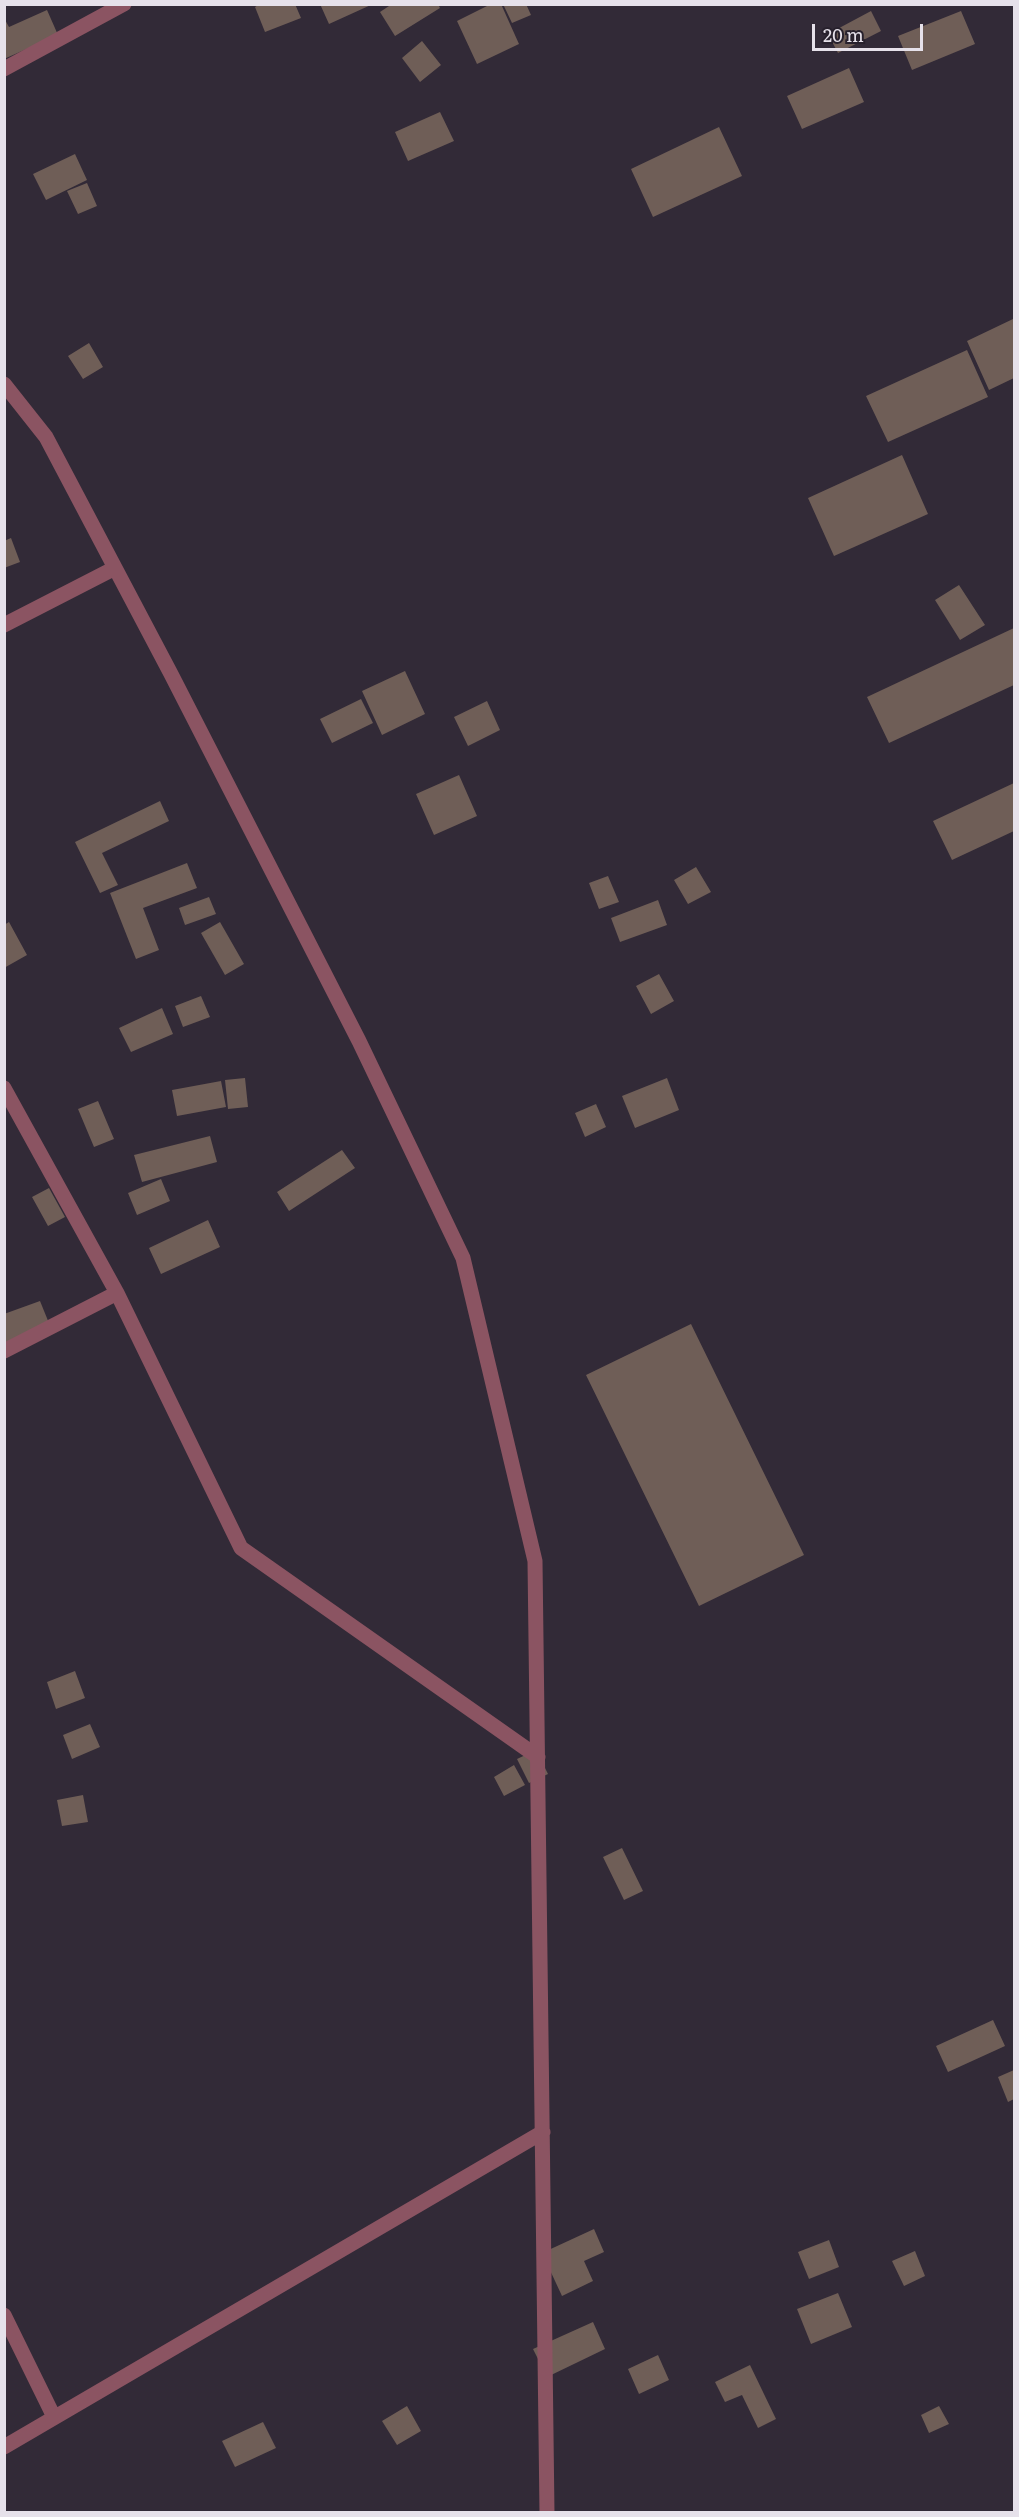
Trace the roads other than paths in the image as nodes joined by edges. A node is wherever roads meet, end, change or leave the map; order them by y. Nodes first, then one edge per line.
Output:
1 (124, 4) edge
2 (4, 69) edge
3 (4, 384) edge
4 (115, 568) junction
5 (4, 625) edge
6 (4, 1088) edge
7 (117, 1293) junction
8 (4, 1351) edge
9 (538, 1757) junction
10 (543, 2132) junction
11 (4, 2316) edge
12 (54, 2417) junction
13 (4, 2446) edge
14 (547, 2512) edge

1 - 2 street
3 - 4 street
4 - 5 street
4 - 9 street
6 - 7 street
7 - 8 street
7 - 9 street
9 - 10 street
10 - 12 street
10 - 14 street
11 - 12 street
12 - 13 street

